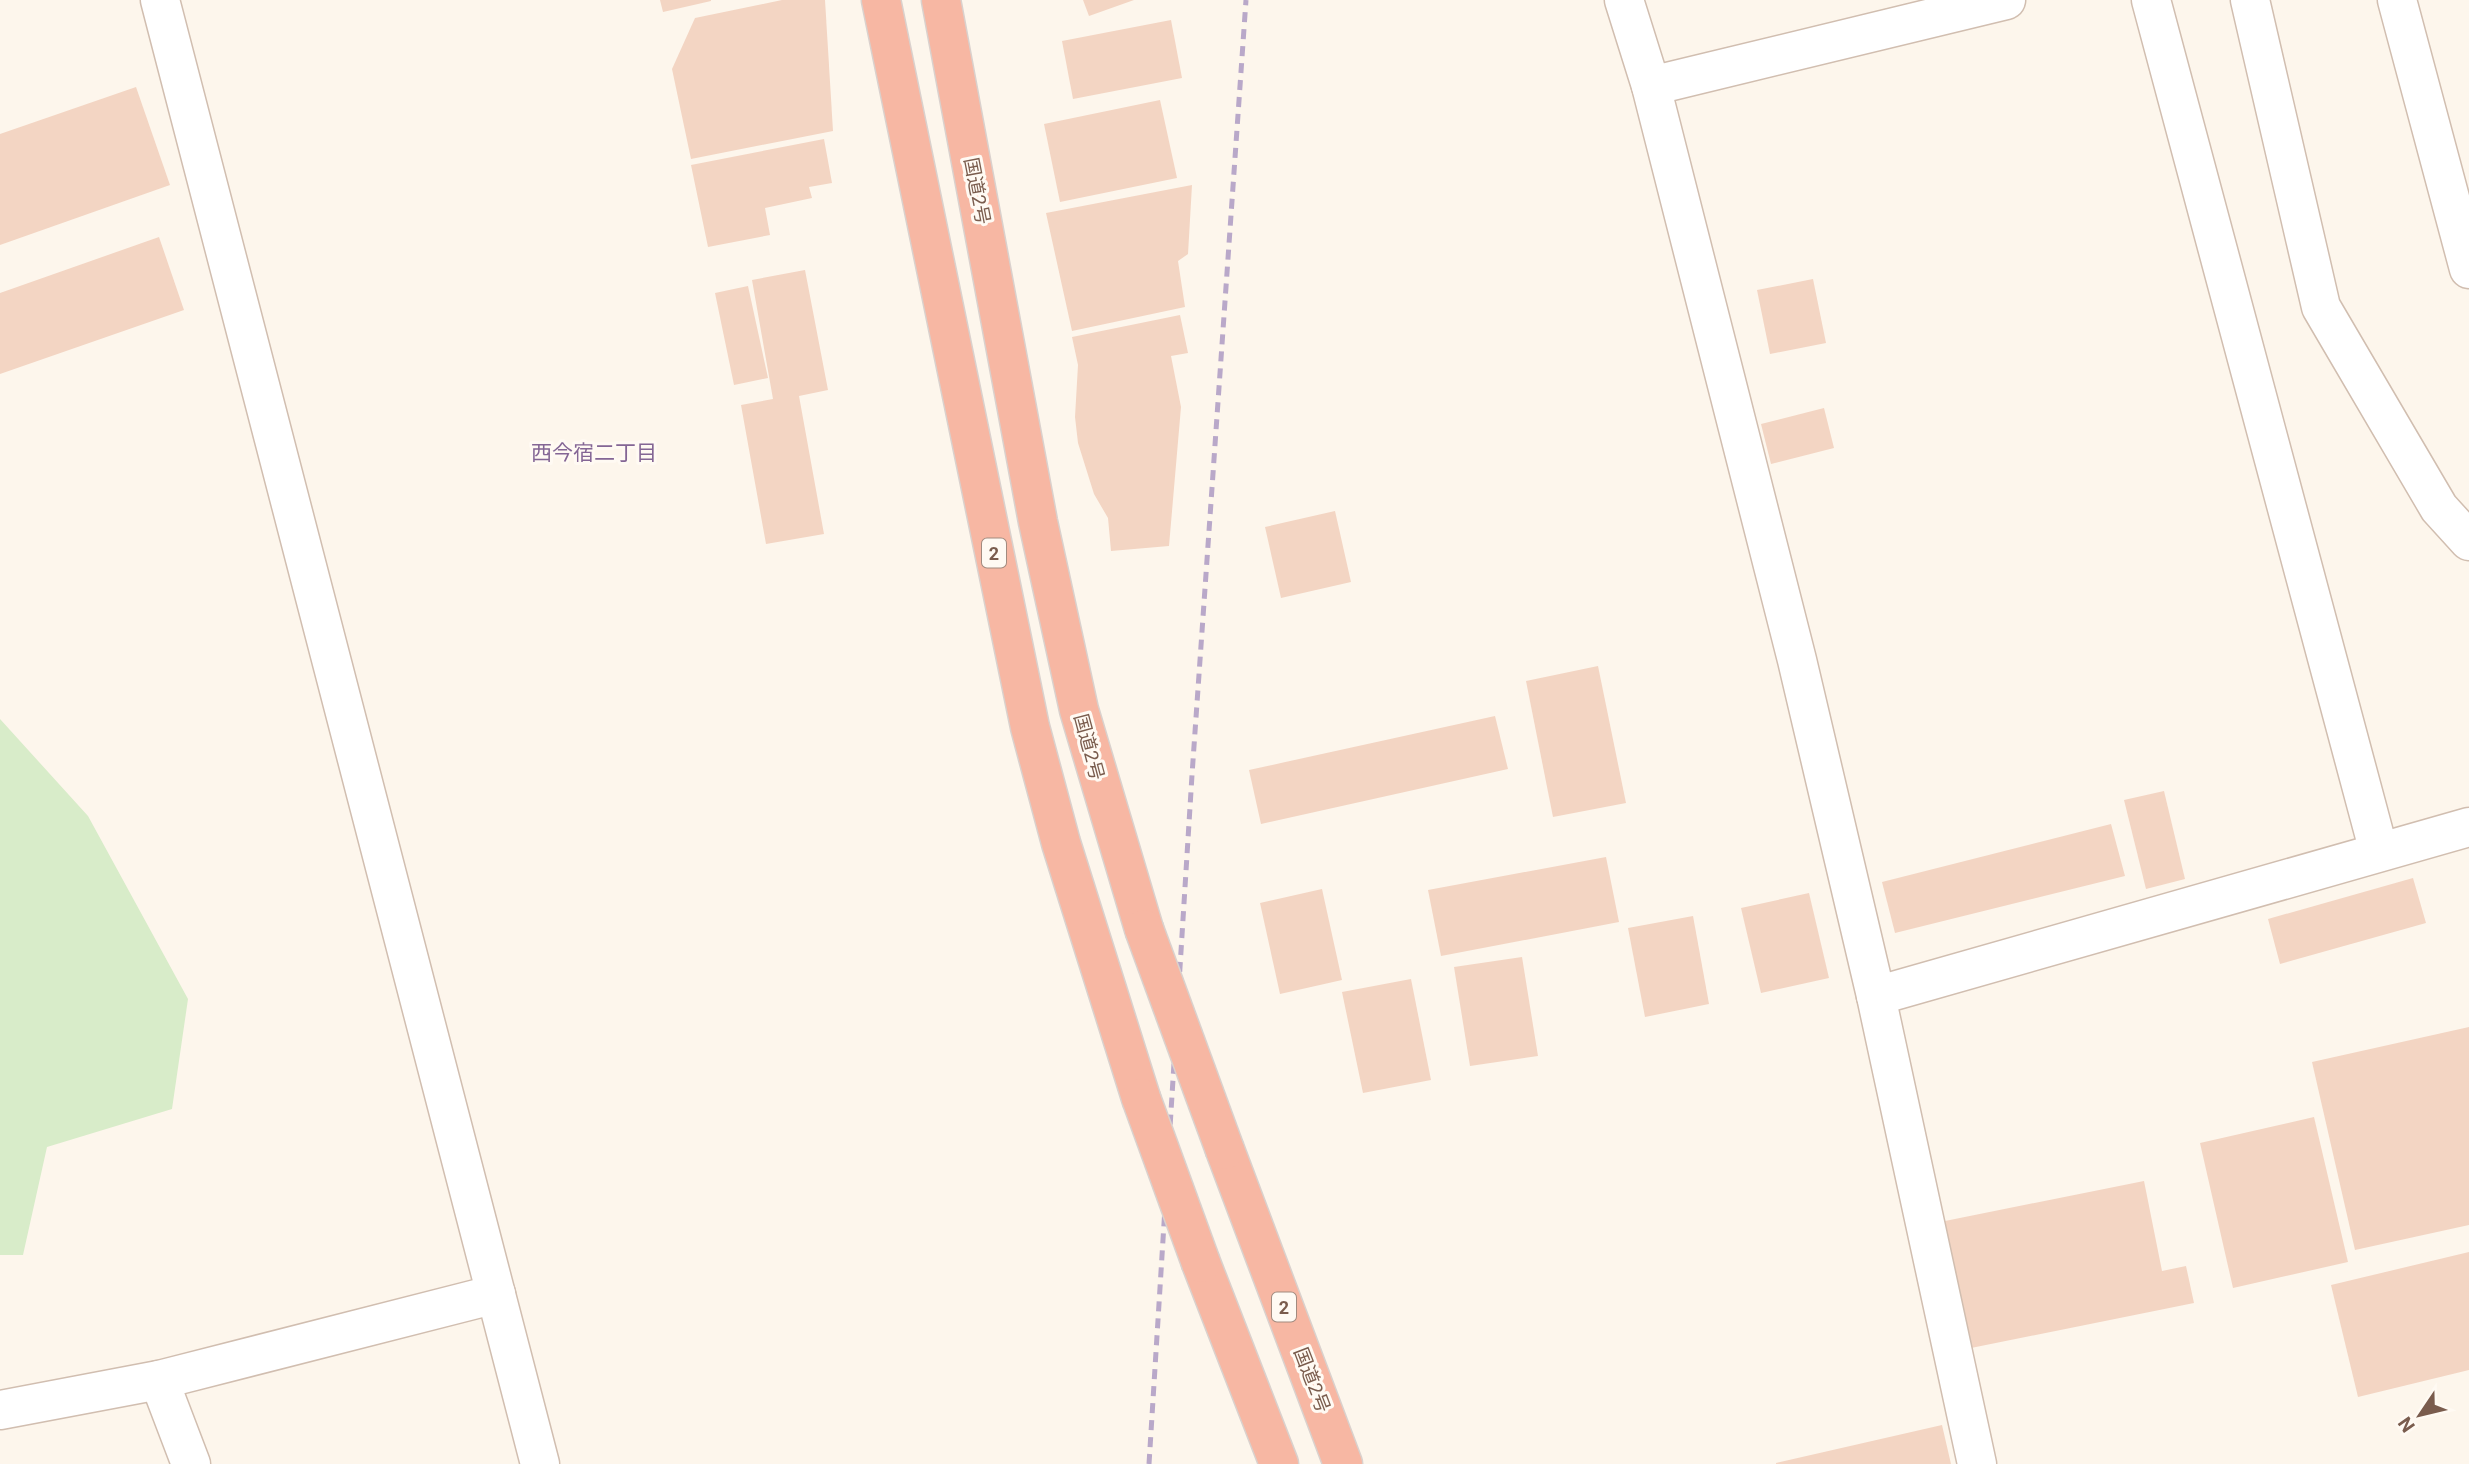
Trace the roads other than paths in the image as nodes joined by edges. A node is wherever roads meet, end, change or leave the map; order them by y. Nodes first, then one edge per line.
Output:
1 (160, 0) edge
2 (881, 0) edge
3 (941, 0) edge
4 (1624, 0) edge
5 (2006, 0) edge
6 (2151, 0) edge
7 (2250, 0) edge
8 (2397, 0) edge
9 (1651, 86) junction
10 (2469, 269) edge
11 (2469, 541) edge
12 (2469, 827) edge
13 (2379, 852) junction
14 (1876, 996) junction
15 (496, 1294) junction
16 (159, 1380) junction
17 (0, 1410) edge
18 (191, 1464) edge
19 (540, 1464) edge
20 (1279, 1464) edge
21 (1343, 1464) edge
22 (1977, 1464) edge

1 - 15 street
2 - 20 highway, 2, bridge
3 - 21 highway, 国道2号 / 2, bridge
4 - 9 street
5 - 9 street
6 - 13 street
7 - 11 street
8 - 10 street
9 - 14 street
12 - 13 street
13 - 14 street
14 - 22 street
15 - 16 street
15 - 19 street
16 - 17 street
16 - 18 street

